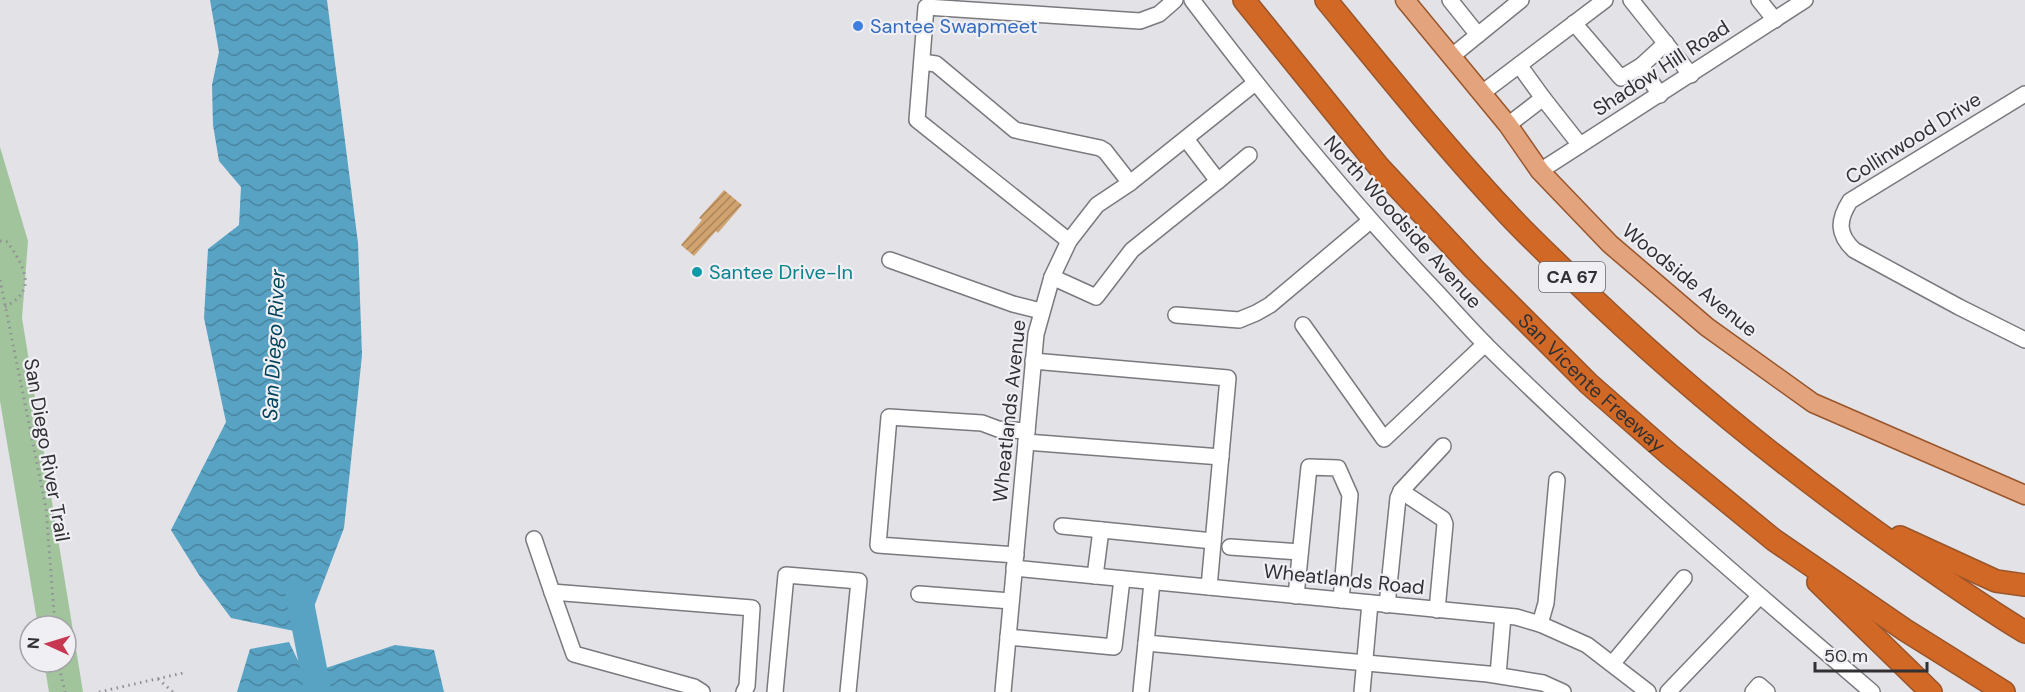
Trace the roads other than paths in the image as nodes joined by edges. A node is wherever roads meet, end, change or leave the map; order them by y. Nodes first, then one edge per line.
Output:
1 (1175, 0) edge
2 (1192, 0) edge
3 (1244, 0) edge
4 (1326, 0) edge
5 (1405, 0) edge
6 (1450, 0) edge
7 (1521, 0) edge
8 (1605, 0) edge
9 (1631, 0) edge
10 (1759, 0) edge
11 (1805, 0) edge
12 (1775, 20) junction
13 (1574, 23) junction
14 (1478, 35) junction
15 (1666, 43) junction
16 (1452, 56) junction
17 (922, 62) junction
18 (1519, 65) junction
19 (1641, 66) junction
20 (1691, 75) junction
21 (1255, 83) junction
22 (1482, 93) junction
23 (2025, 94) edge
24 (1660, 95) junction
25 (1544, 98) junction
26 (1508, 125) junction
27 (1186, 139) junction
28 (1580, 145) junction
29 (1249, 155) dead end
30 (1540, 171) junction
31 (1218, 181) junction
32 (1130, 183) junction
33 (1370, 221) junction
34 (1070, 241) junction
35 (890, 260) dead end
36 (1052, 277) junction
37 (1041, 311) junction
38 (1176, 315) dead end
39 (1303, 325) dead end
40 (2024, 337) edge
41 (1485, 344) junction
42 (1033, 361) junction
43 (1026, 436) junction
44 (1443, 446) dead end
45 (1221, 458) junction
46 (1557, 480) dead end
47 (1401, 491) junction
48 (2025, 495) edge
49 (1854, 516) junction
50 (1062, 526) dead end
51 (1101, 530) junction
52 (534, 538) dead end
53 (1774, 540) junction
54 (1213, 541) junction
55 (1230, 547) dead end
56 (1300, 552) junction
57 (1015, 562) junction
58 (1095, 576) junction
59 (1684, 578) dead end
60 (1122, 579) junction
61 (1152, 582) junction
62 (2025, 585) edge
63 (1209, 587) junction
64 (552, 592) junction
65 (919, 594) dead end
66 (1296, 596) junction
67 (1760, 596) junction
68 (1341, 600) junction
69 (1011, 601) junction
70 (1370, 603) junction
71 (1387, 604) junction
72 (1437, 609) junction
73 (1503, 616) junction
74 (1540, 624) junction
75 (2025, 632) edge
76 (1008, 637) junction
77 (1146, 643) junction
78 (1365, 663) junction
79 (1612, 664) junction
80 (1498, 675) junction
81 (702, 692) edge
82 (744, 692) edge
83 (775, 692) edge
84 (848, 692) edge
85 (1003, 692) edge
86 (1142, 692) edge
87 (1362, 692) edge
88 (1563, 692) edge
89 (1648, 692) edge
90 (1668, 692) edge
91 (1753, 692) edge
92 (1767, 692) edge
93 (1872, 692) edge
94 (1931, 692) edge
95 (2004, 692) edge

1 - 17 street
2 - 21 street, North Woodside Avenue
3 - 53 highway, San Vicente Freeway
4 - 49 highway, CA 67
5 - 16 main road, Woodside Avenue
6 - 14 street
7 - 14 street
8 - 13 street
9 - 15 street
10 - 12 street
11 - 12 street, Shadow Hill Road
12 - 20 street, Shadow Hill Road
13 - 18 street
13 - 19 street
14 - 16 street
15 - 19 street
15 - 20 street
16 - 22 main road, Woodside Avenue
17 - 32 street
17 - 34 street
18 - 22 street
18 - 25 street
19 - 24 street
20 - 24 street, Shadow Hill Road
21 - 27 street, Wheatlands Avenue
21 - 33 street, North Woodside Avenue
22 - 26 main road, Woodside Avenue
23 - 40 street, Collinwood Drive
24 - 28 street, Shadow Hill Road
25 - 26 street
25 - 28 street
26 - 30 main road, Woodside Avenue
27 - 31 street
27 - 32 street, Wheatlands Avenue
28 - 30 street, Shadow Hill Road
29 - 31 street
30 - 48 main road, Woodside Avenue
31 - 36 street
32 - 34 street, Wheatlands Avenue
33 - 38 street
33 - 41 street, North Woodside Avenue
34 - 36 street, Wheatlands Avenue
35 - 37 street
36 - 37 street, Wheatlands Avenue
37 - 42 street, Wheatlands Avenue
39 - 41 street
41 - 67 street, North Woodside Avenue
42 - 43 street, Wheatlands Avenue
42 - 45 street
43 - 45 street
43 - 57 street, Wheatlands Avenue
43 - 57 street, Wheatlands Road
44 - 47 street
45 - 54 street
46 - 74 street
47 - 71 street
47 - 72 street
49 - 62 highway
49 - 75 highway, CA 67
50 - 51 street
51 - 54 street
51 - 58 street
52 - 64 street
53 - 94 highway
53 - 95 highway, San Vicente Freeway
54 - 63 street
55 - 56 street
56 - 66 street
56 - 68 street
57 - 58 street, Wheatlands Road
57 - 69 street, Wheatlands Avenue
58 - 60 street, Wheatlands Road
59 - 79 street
60 - 61 street, Wheatlands Road
60 - 76 street
61 - 63 street, Wheatlands Road
61 - 77 street
63 - 66 street, Wheatlands Road
64 - 81 street
64 - 82 street
65 - 69 street
66 - 68 street, Wheatlands Road
67 - 90 street
67 - 93 street, North Woodside Avenue
68 - 70 street, Wheatlands Road
69 - 76 street, Wheatlands Avenue
70 - 71 street, Wheatlands Road
70 - 78 street
71 - 72 street, Wheatlands Road
72 - 73 street, Wheatlands Road
73 - 74 street, Wheatlands Road
73 - 80 street
74 - 79 street, Wheatlands Road
76 - 85 street, Wheatlands Avenue
77 - 78 street
77 - 86 street
78 - 80 street
78 - 87 street
79 - 89 street, Wheatlands Road
80 - 88 street
83 - 84 street
91 - 92 street

